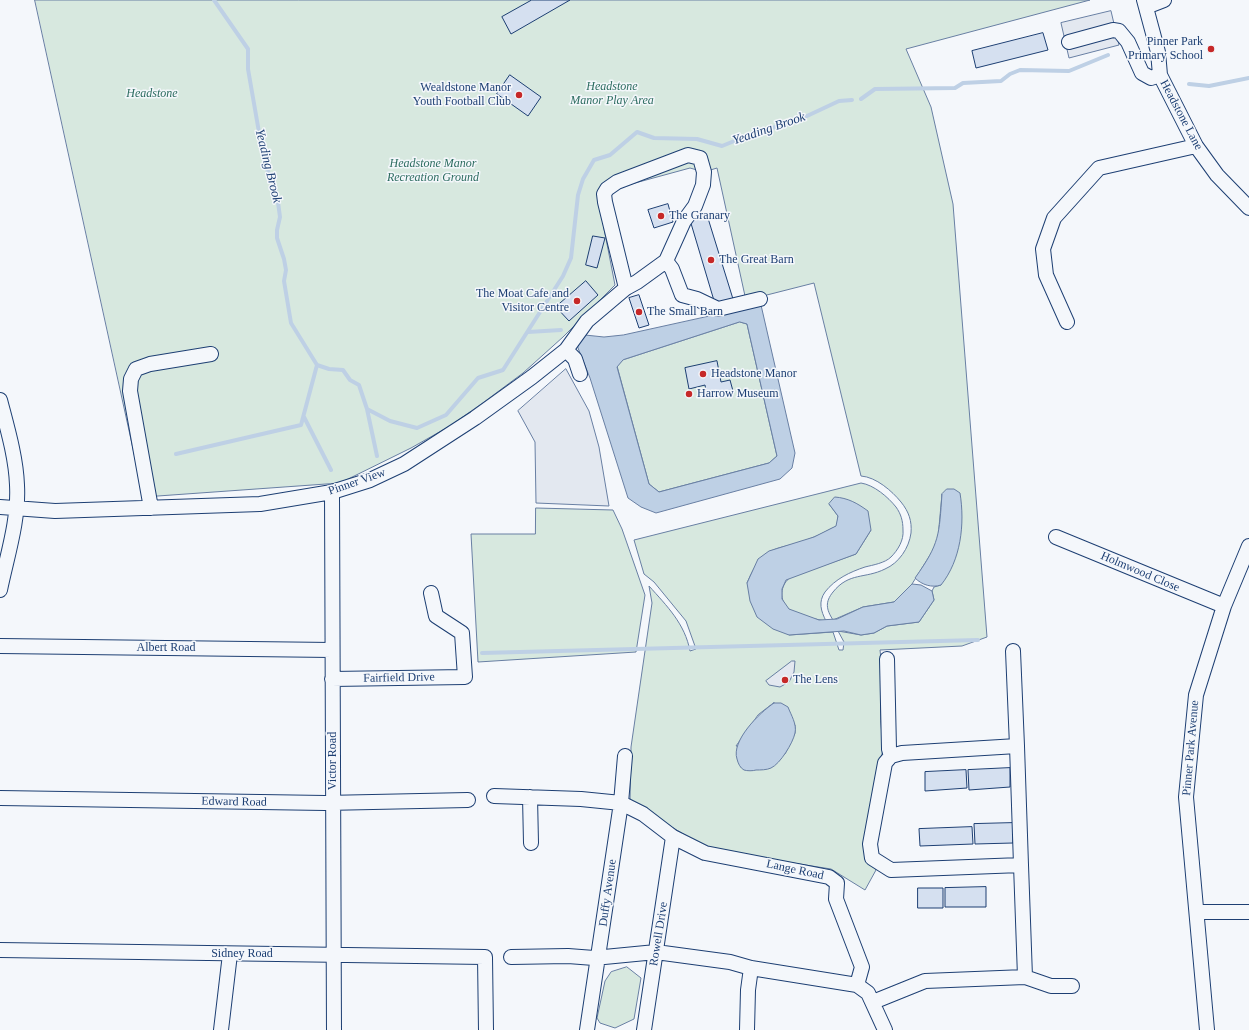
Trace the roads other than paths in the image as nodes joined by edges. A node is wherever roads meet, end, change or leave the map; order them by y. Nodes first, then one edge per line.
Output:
1 (1164, 0) edge
2 (1146, 7) edge
3 (1069, 42) dead end
4 (1160, 75) junction
5 (1196, 146) junction
6 (1249, 208) edge
7 (666, 261) junction
8 (626, 288) junction
9 (760, 299) dead end
10 (1068, 322) dead end
11 (566, 350) junction
12 (211, 354) dead end
13 (580, 374) dead end
14 (0, 400) edge
15 (332, 492) junction
16 (0, 507) edge
17 (16, 508) junction
18 (151, 508) junction
19 (1056, 537) dead end
20 (1249, 546) edge
21 (0, 590) edge
22 (431, 593) dead end
23 (1224, 606) junction
24 (0, 646) edge
25 (332, 650) junction
26 (1013, 651) dead end
27 (887, 659) dead end
28 (332, 679) junction
29 (1017, 746) junction
30 (625, 756) dead end
31 (891, 756) junction
32 (494, 796) dead end
33 (530, 797) junction
34 (0, 798) edge
35 (468, 800) dead end
36 (333, 802) junction
37 (621, 803) junction
38 (673, 837) junction
39 (530, 843) dead end
40 (1021, 865) junction
41 (1197, 912) junction
42 (1249, 912) edge
43 (0, 950) edge
44 (656, 952) junction
45 (230, 954) junction
46 (333, 954) junction
47 (511, 957) dead end
48 (599, 958) junction
49 (750, 968) junction
50 (1025, 977) junction
51 (857, 984) junction
52 (1072, 986) dead end
53 (873, 1002) junction
54 (221, 1030) edge
55 (334, 1030) edge
56 (486, 1030) edge
57 (587, 1030) edge
58 (644, 1030) edge
59 (747, 1030) edge
60 (885, 1030) edge
61 (1207, 1030) edge

1 - 2 street
2 - 4 street, Headstone Lane
3 - 4 street
4 - 5 street, Headstone Lane
5 - 6 street, Headstone Lane
5 - 10 street
7 - 8 street, Pinner View
7 - 8 street
7 - 9 street
8 - 11 street, Pinner View
11 - 13 street
11 - 15 street, Pinner View
12 - 18 street
14 - 17 street
15 - 18 street, Pinner View
15 - 25 street, Victor Road
16 - 17 street, Pinner View
17 - 18 street, Pinner View
17 - 21 street
19 - 23 street, Holmwood Close
20 - 23 street, Pinner Park Avenue
22 - 28 street, Fairfield Drive
23 - 41 street, Pinner Park Avenue
24 - 25 street, Albert Road
25 - 28 street, Victor Road
26 - 29 street
27 - 31 street
28 - 36 street, Victor Road
29 - 31 street
29 - 40 street
30 - 37 street, Duffy Avenue
31 - 40 street
32 - 33 street
33 - 37 street
33 - 39 street
34 - 36 street, Edward Road
35 - 36 street, Edward Road
36 - 46 street, Victor Road
37 - 38 street
37 - 48 street, Duffy Avenue
38 - 44 street, Rowell Drive
38 - 51 street, Lange Road
40 - 50 street
41 - 42 street
41 - 61 street, Pinner Park Avenue
43 - 45 street, Sidney Road
44 - 48 street
44 - 49 street
44 - 58 street, Rowell Drive
45 - 46 street, Sidney Road
45 - 54 street
46 - 55 street, Victor Road
46 - 56 street, Sidney Road
47 - 48 street
48 - 57 street, Duffy Avenue
49 - 51 street
49 - 59 street
50 - 52 street
50 - 53 street
51 - 53 street
53 - 60 street

